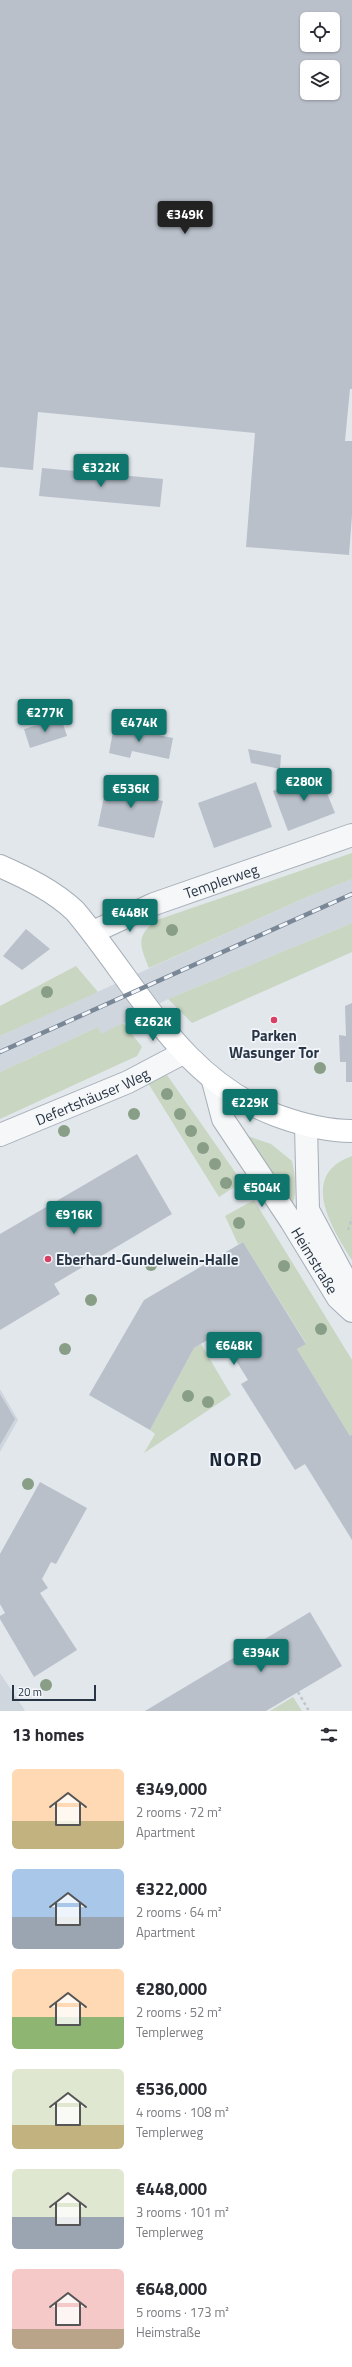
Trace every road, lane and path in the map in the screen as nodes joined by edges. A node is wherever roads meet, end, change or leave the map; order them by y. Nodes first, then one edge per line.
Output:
1 (352, 835) edge
2 (0, 866) edge
3 (93, 932) junction
4 (183, 1053) junction
5 (213, 1081) junction
6 (306, 1126) junction
7 (352, 1131) edge
8 (0, 1135) edge
9 (352, 1292) edge
10 (352, 1311) edge
11 (298, 1692) dead end
12 (309, 1711) edge

1 - 3 street, Templerweg
2 - 3 main road
3 - 4 main road
4 - 5 main road
4 - 8 street, Defertshäuser Weg
5 - 6 main road
5 - 10 street, Heimstraße
6 - 7 main road
6 - 9 street, Heimstraße
11 - 12 path

